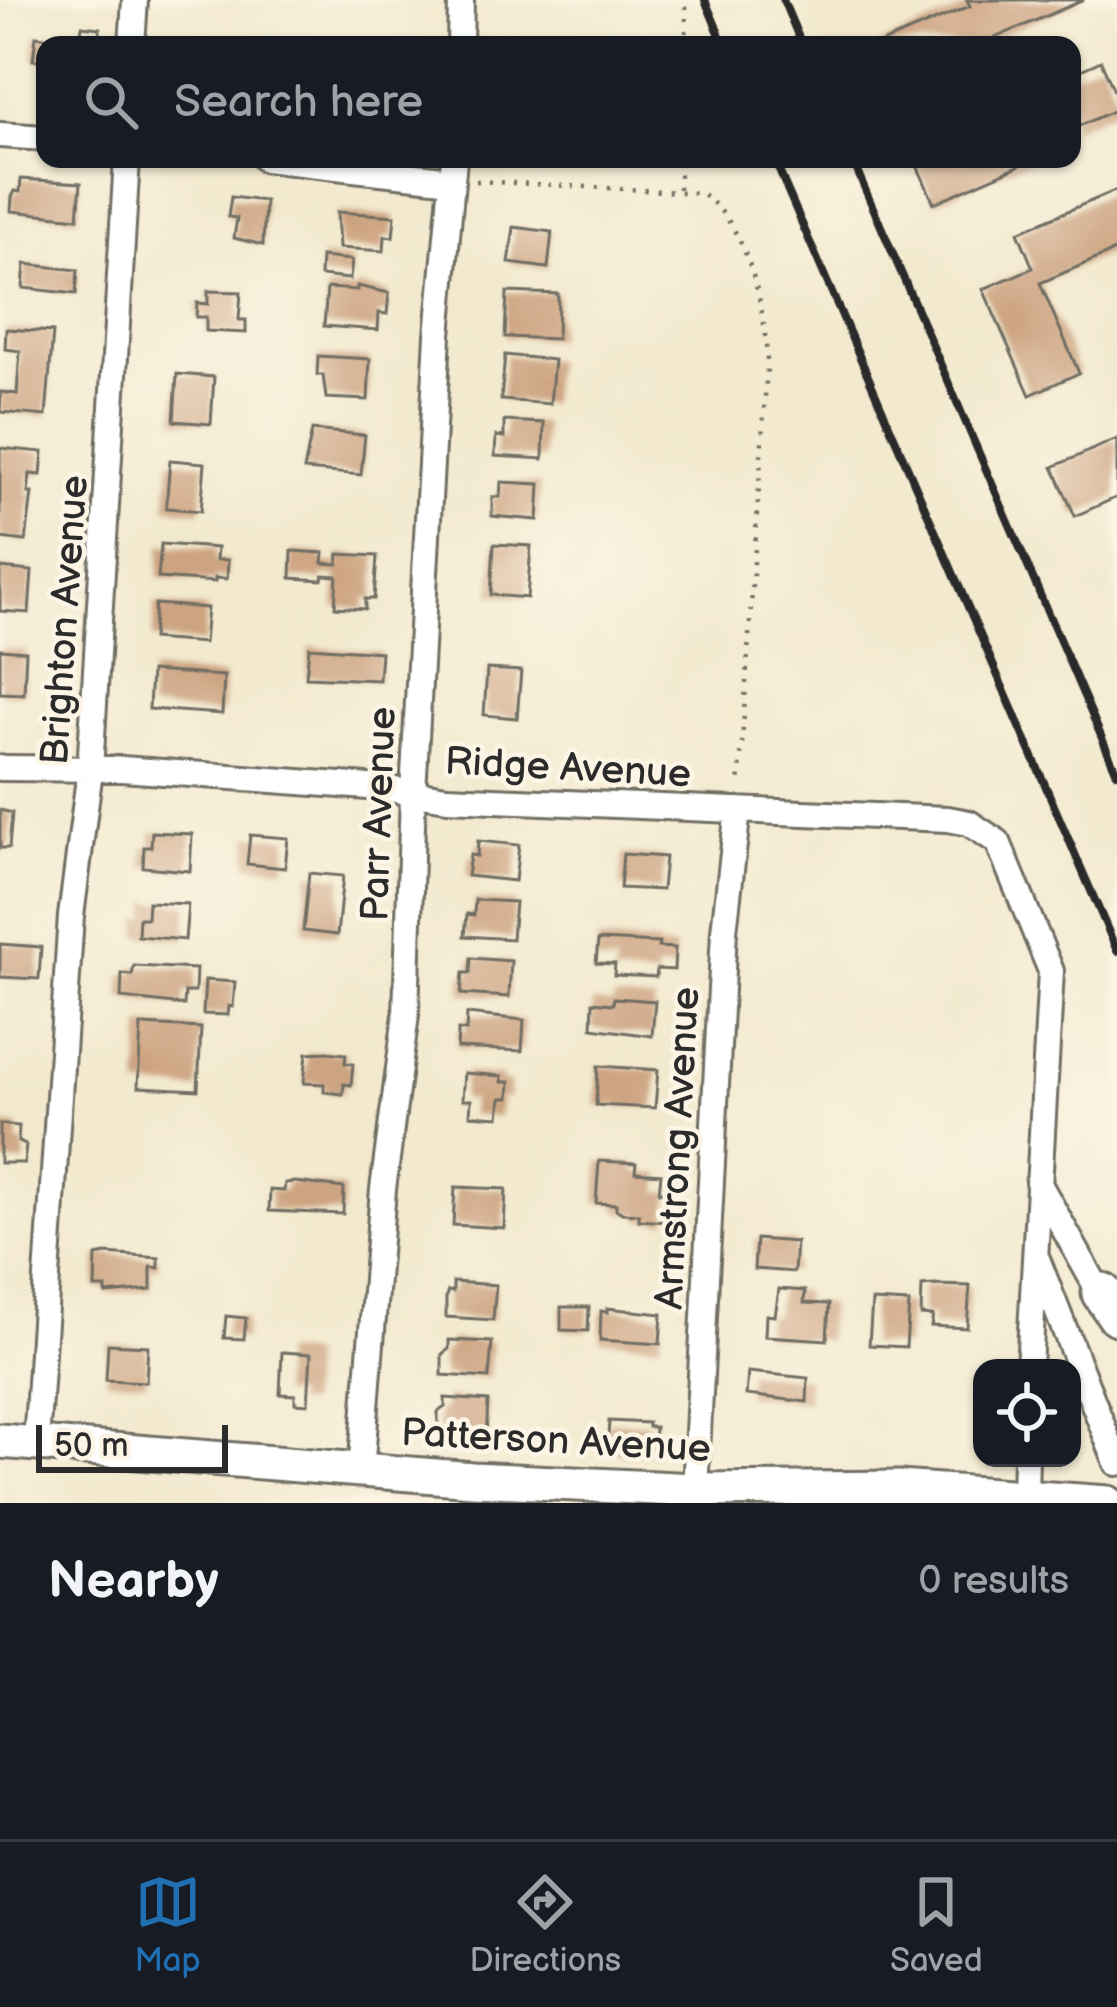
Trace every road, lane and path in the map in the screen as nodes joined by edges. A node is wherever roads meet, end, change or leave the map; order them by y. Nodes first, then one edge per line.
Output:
1 (134, 0) edge
2 (461, 0) edge
3 (686, 0) edge
4 (133, 36) edge
5 (460, 36) edge
6 (686, 36) edge
7 (0, 135) edge
8 (36, 137) edge
9 (126, 168) edge
10 (680, 168) edge
11 (453, 169) edge
12 (679, 189) junction
13 (0, 768) edge
14 (90, 770) junction
15 (413, 793) junction
16 (737, 810) junction
17 (1037, 1180) junction
18 (1034, 1251) junction
19 (1109, 1304) edge
20 (1117, 1333) edge
21 (1029, 1359) edge
22 (0, 1441) edge
23 (36, 1443) junction
24 (1117, 1463) edge
25 (1026, 1467) edge
26 (361, 1472) junction
27 (899, 1488) junction
28 (694, 1490) junction
29 (472, 1491) edge
30 (1024, 1495) junction
31 (958, 1503) edge
32 (1108, 1503) edge

1 - 4 street
2 - 5 street
3 - 6 path
7 - 8 street
9 - 14 street, Brighton Avenue
10 - 12 path
11 - 12 path
11 - 15 street, Parr Avenue
12 - 16 path
13 - 14 street, Ridge Avenue
14 - 15 street, Ridge Avenue
14 - 23 street, Brighton Avenue
15 - 16 street, Ridge Avenue
15 - 26 street, Parr Avenue
16 - 17 street, Ridge Avenue
16 - 28 street, Armstrong Avenue
17 - 18 street
17 - 19 street
18 - 21 street
18 - 24 street
19 - 20 street
22 - 23 main road, Patterson Avenue
23 - 26 main road, Patterson Avenue
25 - 30 street
26 - 29 main road, Patterson Avenue
27 - 28 main road, Patterson Avenue
27 - 30 main road, Patterson Avenue
27 - 31 main road
28 - 29 main road, Patterson Avenue
30 - 32 main road, Patterson Avenue

